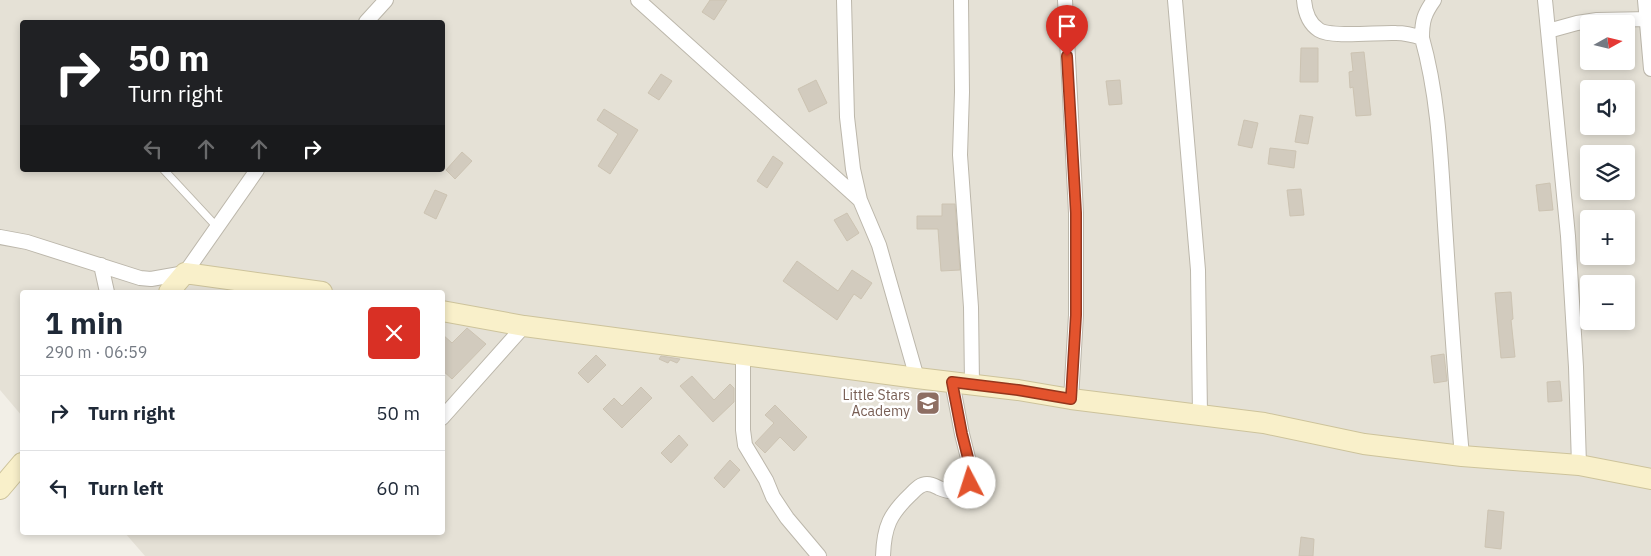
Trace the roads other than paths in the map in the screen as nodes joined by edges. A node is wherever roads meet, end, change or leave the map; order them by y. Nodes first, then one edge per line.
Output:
1 (386, 0) edge
2 (638, 0) edge
3 (844, 0) edge
4 (961, 0) edge
5 (1064, 0) edge
6 (1175, 0) edge
7 (1304, 0) edge
8 (1434, 0) edge
9 (1545, 0) edge
10 (1645, 0) edge
11 (1649, 19) edge
12 (368, 20) edge
13 (1548, 31) junction
14 (1422, 38) junction
15 (1651, 68) edge
16 (166, 172) edge
17 (256, 172) edge
18 (860, 200) junction
19 (0, 226) edge
20 (218, 227) junction
21 (0, 237) edge
22 (27, 242) junction
23 (101, 265) junction
24 (184, 274) junction
25 (107, 290) edge
26 (171, 290) edge
27 (307, 290) edge
28 (445, 312) edge
29 (524, 326) junction
30 (743, 355) junction
31 (917, 378) junction
32 (952, 382) junction
33 (972, 384) junction
34 (1071, 399) junction
35 (445, 415) edge
36 (1200, 415) junction
37 (1462, 456) junction
38 (20, 465) edge
39 (1579, 465) junction
40 (1651, 479) edge
41 (0, 490) edge
42 (819, 556) edge
43 (883, 556) edge

1 - 12 street
2 - 18 street
3 - 18 street
4 - 33 street
5 - 34 street
6 - 36 street
7 - 14 street
8 - 14 street
9 - 13 street
10 - 11 street
11 - 13 street
11 - 15 street
13 - 39 street
14 - 37 street
16 - 20 lane
17 - 20 street
18 - 31 street
19 - 22 street
20 - 24 street
21 - 22 street
22 - 23 street
23 - 24 street
23 - 25 street
24 - 26 street
24 - 27 street
28 - 29 street
29 - 30 street
29 - 35 street
30 - 31 street
30 - 42 street
31 - 32 street
32 - 33 street
32 - 43 street
33 - 34 street
34 - 36 street
36 - 37 street
37 - 39 street
38 - 41 street
39 - 40 street

